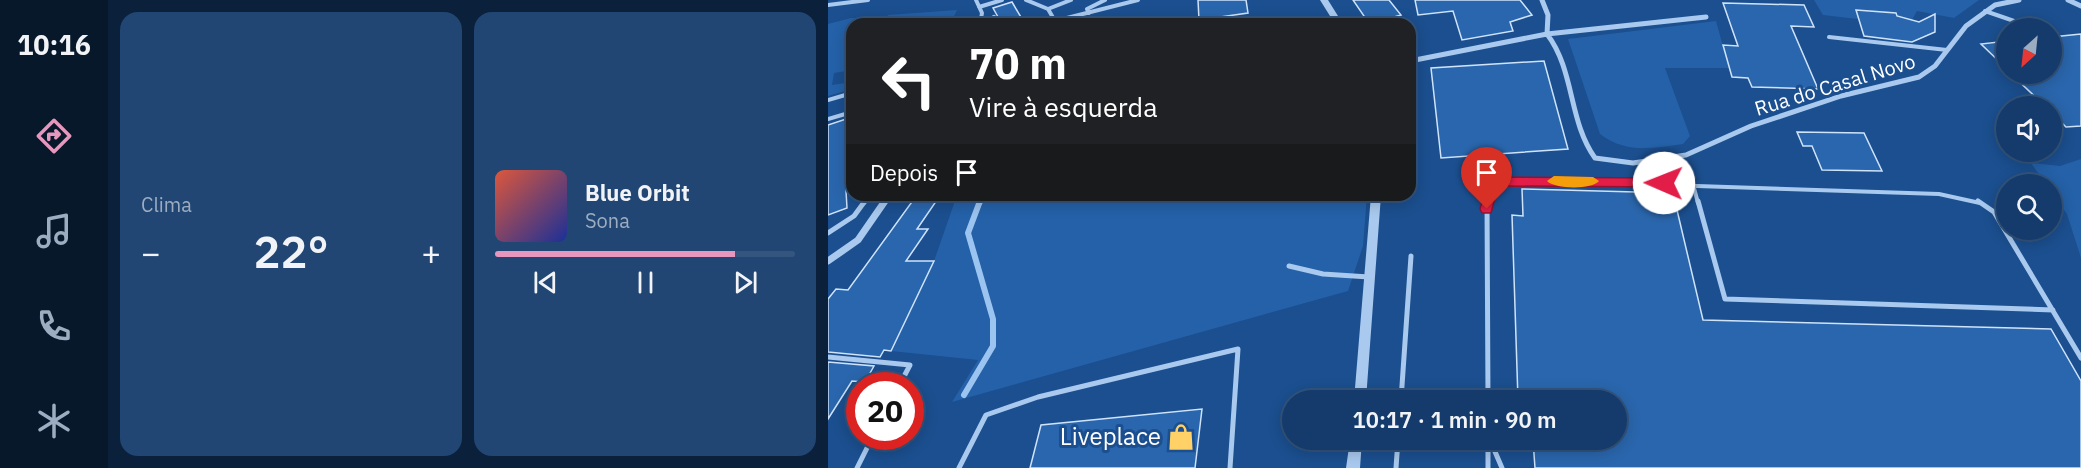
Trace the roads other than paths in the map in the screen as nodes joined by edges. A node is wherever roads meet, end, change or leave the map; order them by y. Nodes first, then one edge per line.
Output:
1 (868, 0) edge
2 (976, 0) edge
3 (1002, 0) edge
4 (1026, 0) edge
5 (1071, 0) edge
6 (1106, 0) edge
7 (1138, 0) edge
8 (1324, 0) edge
9 (1542, 0) edge
10 (2019, 0) edge
11 (2068, 0) edge
12 (846, 1) edge
13 (828, 5) edge
14 (2081, 6) edge
15 (979, 7) junction
16 (1048, 9) junction
17 (1985, 11) junction
18 (1089, 13) junction
19 (1706, 16) dead end
20 (981, 18) edge
21 (1053, 18) edge
22 (1068, 18) edge
23 (1334, 18) edge
24 (2005, 18) edge
25 (1547, 34) junction
26 (1829, 38) dead end
27 (1947, 50) junction
28 (1416, 60) edge
29 (846, 95) edge
30 (828, 100) edge
31 (846, 113) edge
32 (828, 119) edge
33 (1694, 188) junction
34 (865, 201) edge
35 (886, 201) edge
36 (1376, 201) edge
37 (828, 232) edge
38 (1411, 256) dead end
39 (828, 261) edge
40 (1289, 266) dead end
41 (1371, 278) junction
42 (2053, 310) junction
43 (828, 357) edge
44 (2081, 358) edge
45 (907, 372) edge
46 (1360, 390) edge
47 (1402, 390) edge
48 (1488, 390) edge
49 (866, 450) edge
50 (1355, 450) edge
51 (1397, 450) edge
52 (1489, 450) edge
53 (1494, 450) edge
54 (857, 468) edge
55 (958, 468) edge
56 (1230, 468) edge
57 (1353, 468) edge
58 (1396, 468) edge
59 (1488, 468) edge
60 (1502, 468) edge

1 - 12 lane
2 - 15 lane
3 - 15 lane
4 - 16 lane
5 - 16 lane
6 - 18 lane
7 - 18 lane
8 - 23 street
9 - 25 street
10 - 17 street, Rua do Casal Novo
11 - 14 street
12 - 13 lane
15 - 20 lane
16 - 21 lane
17 - 24 lane
17 - 27 street, Rua do Casal Novo
18 - 22 lane
19 - 25 street
25 - 27 street, Rua do Casal Novo
25 - 28 street
26 - 27 lane
29 - 30 lane
31 - 32 lane
33 - 42 lane
33 - 42 lane
33 - 48 lane
34 - 37 lane
35 - 39 street
36 - 41 street
38 - 47 lane
40 - 41 lane
41 - 46 street
42 - 44 lane
43 - 45 lane
49 - 54 lane
50 - 57 street
51 - 58 lane
52 - 59 lane
53 - 60 lane
55 - 56 lane

